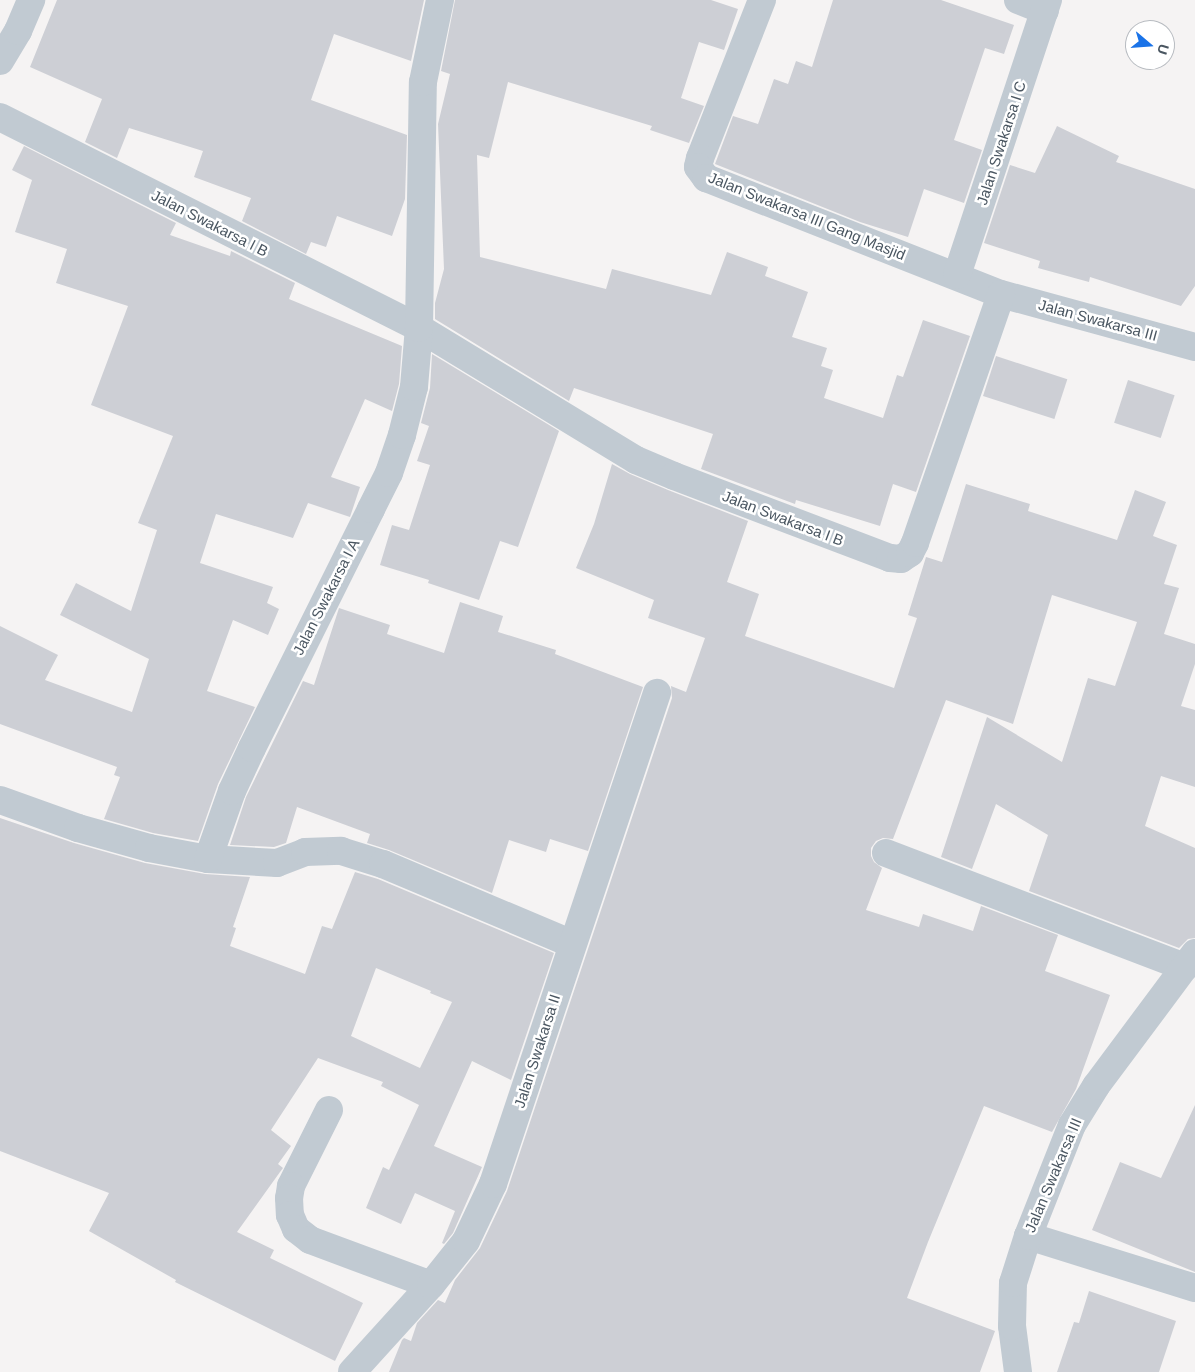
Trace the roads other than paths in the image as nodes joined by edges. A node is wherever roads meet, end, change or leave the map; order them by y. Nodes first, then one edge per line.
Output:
1 (31, 0) edge
2 (440, 0) edge
3 (762, 0) edge
4 (1018, 0) edge
5 (1046, 5) edge
6 (0, 61) edge
7 (0, 117) edge
8 (957, 275) junction
9 (1001, 294) junction
10 (419, 328) junction
11 (1195, 347) edge
12 (657, 693) dead end
13 (0, 800) edge
14 (886, 853) dead end
15 (208, 859) junction
16 (572, 944) junction
17 (1190, 960) edge
18 (329, 1110) dead end
19 (1028, 1236) junction
20 (431, 1285) junction
21 (1195, 1288) edge
22 (352, 1372) edge
23 (1018, 1372) edge

1 - 6 street
2 - 10 street
3 - 8 street, Jalan Swakarsa III Gang Masjid
4 - 5 street, Jalan Swakarsa I C
5 - 8 street, Jalan Swakarsa I C
7 - 10 street, Jalan Swakarsa I B
8 - 9 street, Jalan Swakarsa III Gang Masjid
9 - 10 street, Jalan Swakarsa I B
9 - 11 street, Jalan Swakarsa III
10 - 15 street, Jalan Swakarsa I A
12 - 16 street, Jalan Swakarsa II
13 - 15 street
14 - 17 street
15 - 16 street
16 - 20 street, Jalan Swakarsa II
17 - 19 street, Jalan Swakarsa III
18 - 20 street
19 - 21 street
19 - 23 street, Jalan Swakarsa III
20 - 22 street, Jalan Swakarsa II

